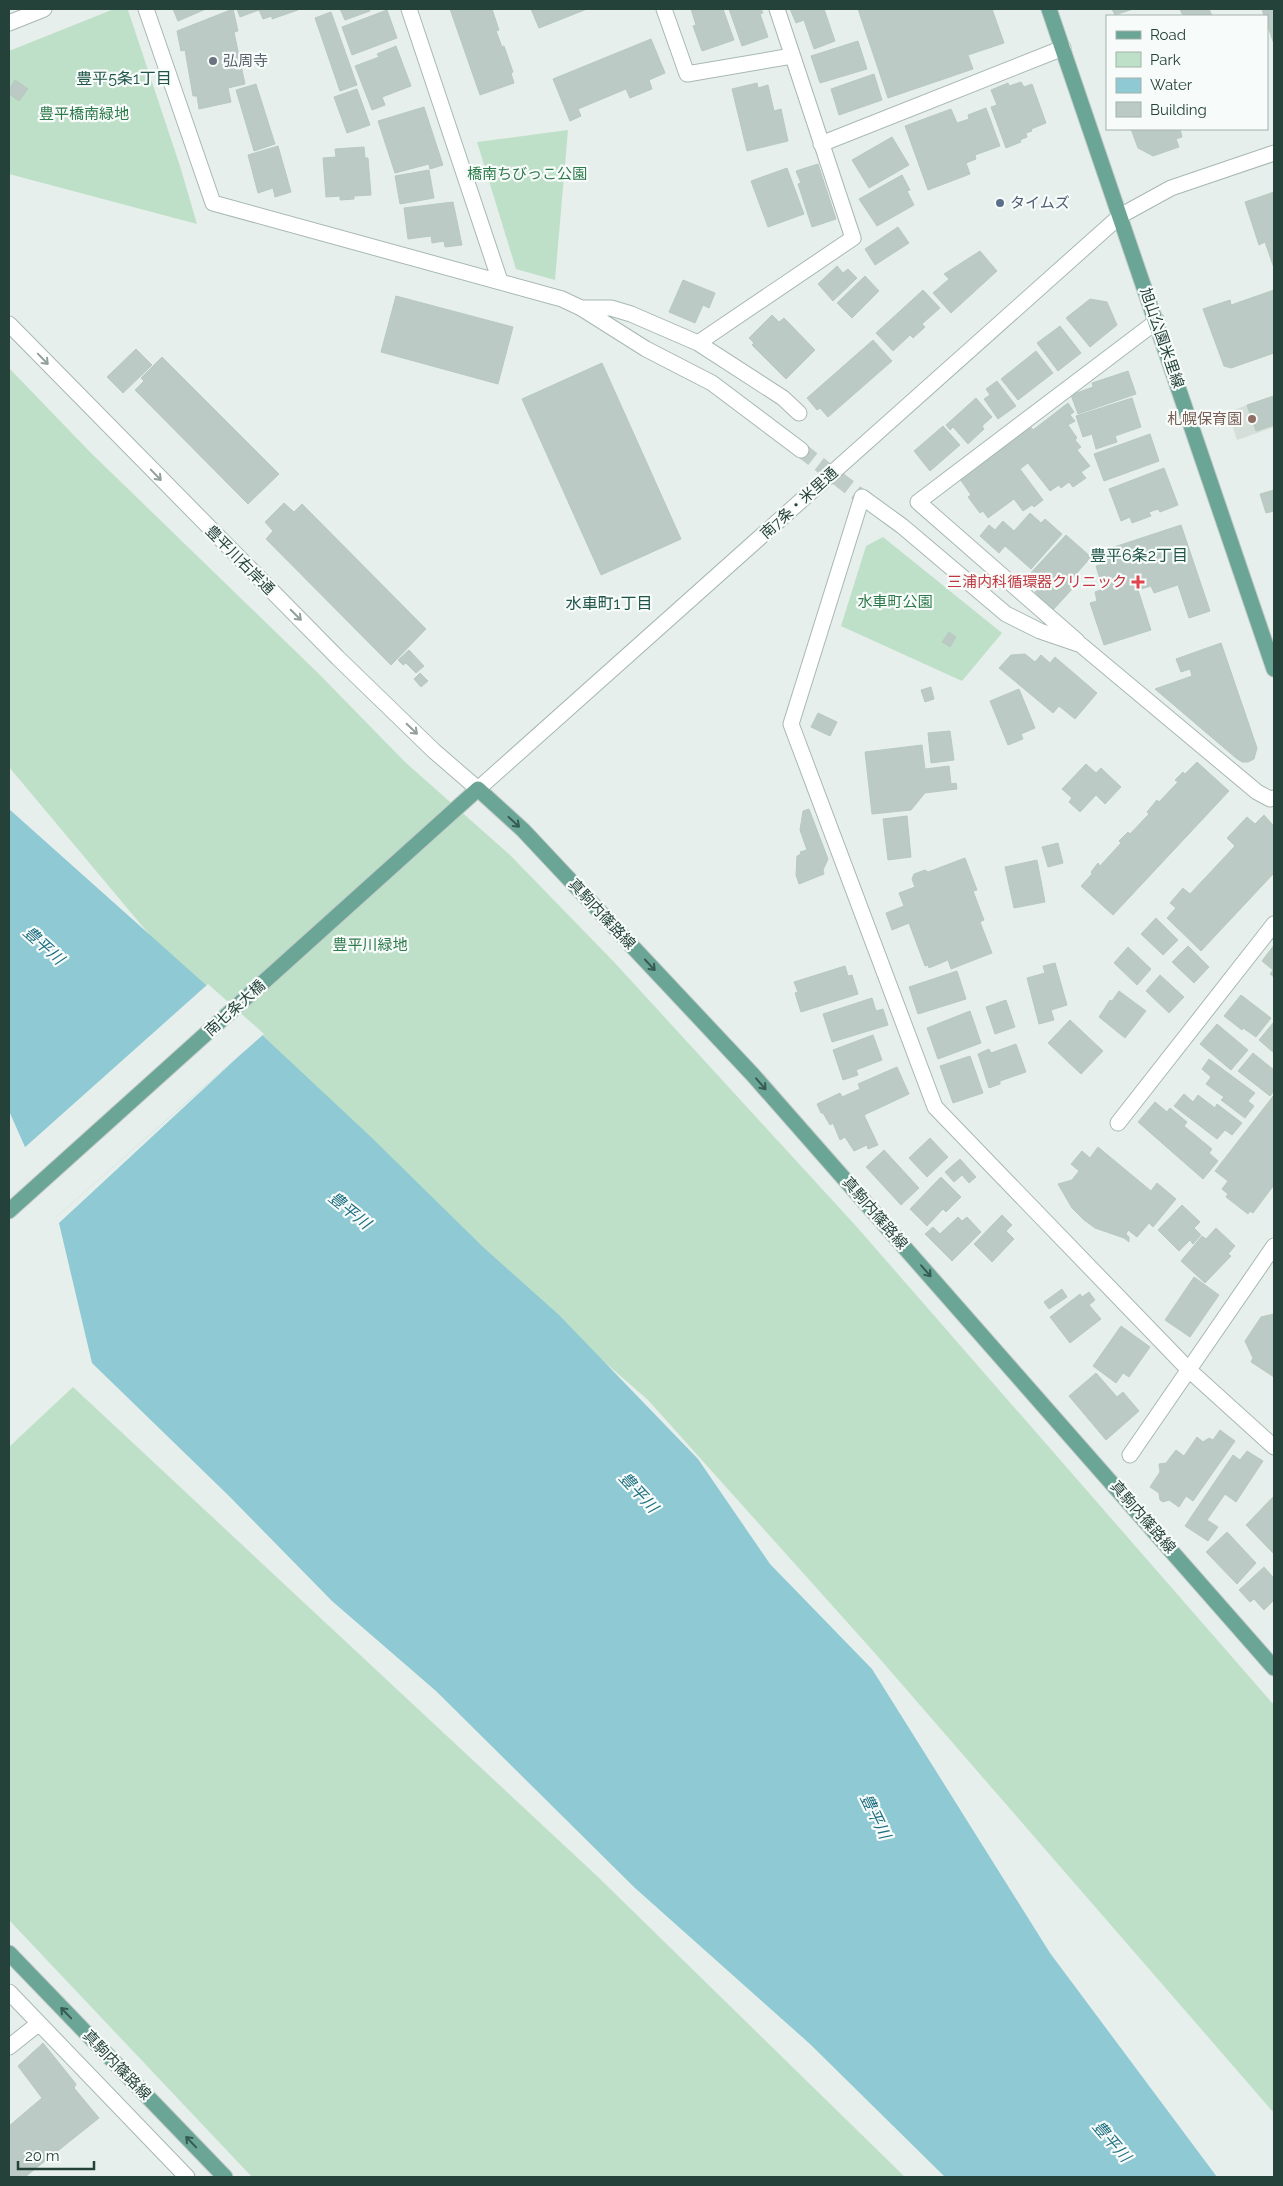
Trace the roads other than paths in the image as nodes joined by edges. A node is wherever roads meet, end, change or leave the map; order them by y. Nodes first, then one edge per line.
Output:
1 (44, 9) edge
2 (146, 9) edge
3 (409, 9) edge
4 (664, 9) edge
5 (777, 9) edge
6 (1049, 9) edge
7 (9, 24) edge
8 (1063, 48) junction
9 (792, 56) junction
10 (821, 144) junction
11 (1274, 152) edge
12 (1120, 216) junction
13 (500, 281) junction
14 (581, 308) junction
15 (1157, 320) junction
16 (9, 324) edge
17 (698, 343) junction
18 (799, 412) dead end
19 (801, 450) tunnel mouth
20 (1081, 644) junction
21 (1274, 668) edge
22 (478, 789) junction
23 (1274, 798) edge
24 (1274, 924) edge
25 (1118, 1123) dead end
26 (9, 1211) edge
27 (1274, 1246) edge
28 (1189, 1370) junction
29 (1274, 1447) edge
30 (1130, 1455) dead end
31 (1274, 1668) edge
32 (9, 1953) edge
33 (9, 1992) edge
34 (38, 2024) junction
35 (9, 2047) edge
36 (187, 2177) edge
37 (225, 2177) edge

1 - 7 street
2 - 13 street
3 - 13 street
4 - 9 street
5 - 9 street
6 - 8 main road, 旭山公園米里線
8 - 10 street
8 - 12 main road, 旭山公園米里線
9 - 10 street
10 - 17 street
11 - 12 street, 南7条・米里通
12 - 15 main road, 旭山公園米里線
12 - 22 street, 南7条・米里通
13 - 14 street
14 - 17 street
14 - 19 street
15 - 20 street
15 - 21 main road, 旭山公園米里線
16 -> 22 street, 豊平川右岸通
17 - 18 street
20 - 23 street
20 - 28 street
22 - 26 main road, 南七条大橋
22 -> 31 main road, 真駒内篠路線
24 - 25 street
27 - 28 street
28 - 29 street
28 - 30 street
37 -> 32 main road, 真駒内篠路線
33 - 34 street
34 - 35 street
34 - 36 street

